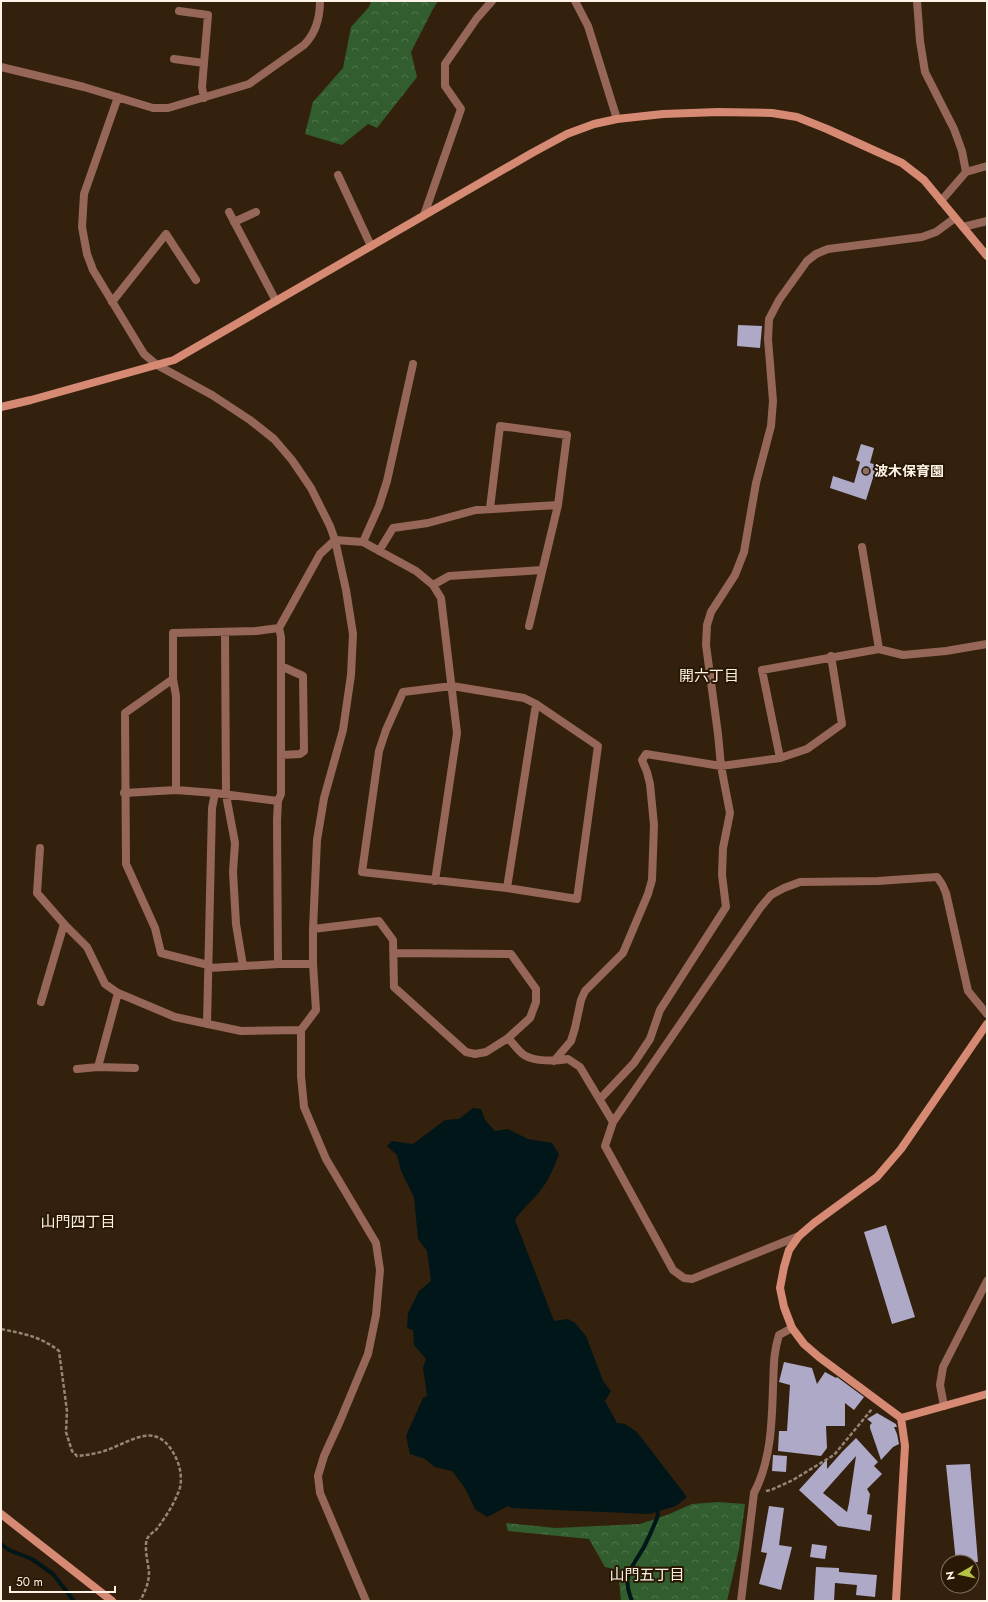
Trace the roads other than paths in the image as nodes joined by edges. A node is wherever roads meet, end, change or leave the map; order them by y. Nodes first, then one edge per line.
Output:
1 (320, 1) edge
2 (492, 1) edge
3 (575, 1) edge
4 (917, 1) edge
5 (179, 11) dead end
6 (174, 59) dead end
7 (204, 63) junction
8 (1, 67) edge
9 (118, 97) junction
10 (204, 98) junction
11 (617, 119) junction
12 (987, 166) edge
13 (966, 172) junction
14 (338, 175) dead end
15 (941, 201) junction
16 (229, 212) dead end
17 (256, 212) dead end
18 (424, 215) junction
19 (955, 218) junction
20 (987, 221) edge
21 (234, 222) junction
22 (963, 227) junction
23 (371, 246) junction
24 (987, 256) edge
25 (196, 280) dead end
26 (276, 301) junction
27 (112, 302) junction
28 (413, 364) dead end
29 (156, 365) junction
30 (1, 406) edge
31 (558, 505) junction
32 (490, 508) junction
33 (334, 540) junction
34 (363, 542) junction
35 (862, 547) dead end
36 (379, 551) junction
37 (542, 570) junction
38 (433, 584) junction
39 (529, 626) dead end
40 (279, 628) junction
41 (225, 632) junction
42 (987, 644) edge
43 (879, 649) junction
44 (831, 656) junction
45 (281, 666) junction
46 (173, 678) junction
47 (452, 686) junction
48 (536, 704) junction
49 (281, 755) junction
50 (780, 758) junction
51 (721, 766) junction
52 (176, 790) junction
53 (124, 793) junction
54 (215, 793) junction
55 (226, 795) junction
56 (278, 801) junction
57 (40, 848) dead end
58 (435, 881) junction
59 (507, 888) junction
60 (64, 924) junction
61 (313, 929) junction
62 (394, 952) junction
63 (278, 964) junction
64 (313, 964) junction
65 (209, 966) junction
66 (243, 966) junction
67 (118, 993) junction
68 (41, 1002) dead end
69 (987, 1014) edge
70 (207, 1024) junction
71 (987, 1024) edge
72 (301, 1030) junction
73 (508, 1038) junction
74 (554, 1061) junction
75 (98, 1067) junction
76 (135, 1068) dead end
77 (77, 1069) dead end
78 (600, 1099) junction
79 (613, 1122) junction
80 (799, 1236) junction
81 (987, 1281) edge
82 (792, 1328) junction
83 (987, 1394) edge
84 (944, 1406) junction
85 (901, 1418) junction
86 (1, 1514) edge
87 (112, 1601) edge
88 (366, 1601) edge
89 (741, 1601) edge
90 (896, 1601) edge

1 - 10 street
2 - 18 street
3 - 11 street
4 - 13 street
5 - 7 street
6 - 7 street
7 - 10 street
8 - 9 street
9 - 10 street
9 - 27 street
11 - 15 street
11 - 18 street
12 - 13 street
13 - 15 street
14 - 23 street
15 - 19 street
16 - 21 street
17 - 21 street
18 - 23 street
19 - 22 street
19 - 51 street
20 - 22 street
21 - 26 street
22 - 24 street
23 - 26 street
25 - 27 street
26 - 29 street
27 - 29 street
28 - 34 street
29 - 30 street
29 - 33 street
31 - 32 street
31 - 32 street
31 - 37 street
32 - 36 street
33 - 34 street
33 - 40 street
33 - 61 street
34 - 36 street
35 - 43 street
36 - 38 street
37 - 38 street
37 - 39 street
38 - 47 street
40 - 41 street
40 - 45 street
41 - 46 street
41 - 55 street
42 - 43 street
43 - 44 street
44 - 50 street
44 - 50 street
45 - 49 street
45 - 49 street
46 - 52 street
46 - 53 street
47 - 48 street
47 - 58 street
47 - 58 street
48 - 59 street
48 - 59 street
49 - 56 street
50 - 51 street
51 - 74 street
51 - 78 street
52 - 53 street
52 - 54 street
53 - 65 street
54 - 55 street
54 - 65 street
55 - 56 street
55 - 66 street
56 - 63 street
57 - 60 street
58 - 59 street
60 - 67 street
60 - 68 street
61 - 62 street
61 - 64 street
62 - 73 street
62 - 73 street
63 - 64 street
63 - 66 street
64 - 72 street
65 - 66 street
65 - 70 street
67 - 70 street
67 - 75 street
69 - 79 street
70 - 72 street
71 - 80 street
72 - 88 street
73 - 74 street
74 - 78 street
75 - 76 street
75 - 77 street
78 - 79 street
79 - 80 street
80 - 82 street
81 - 84 street
82 - 85 street
82 - 89 street
83 - 84 street
84 - 85 street
85 - 90 street
86 - 87 street

